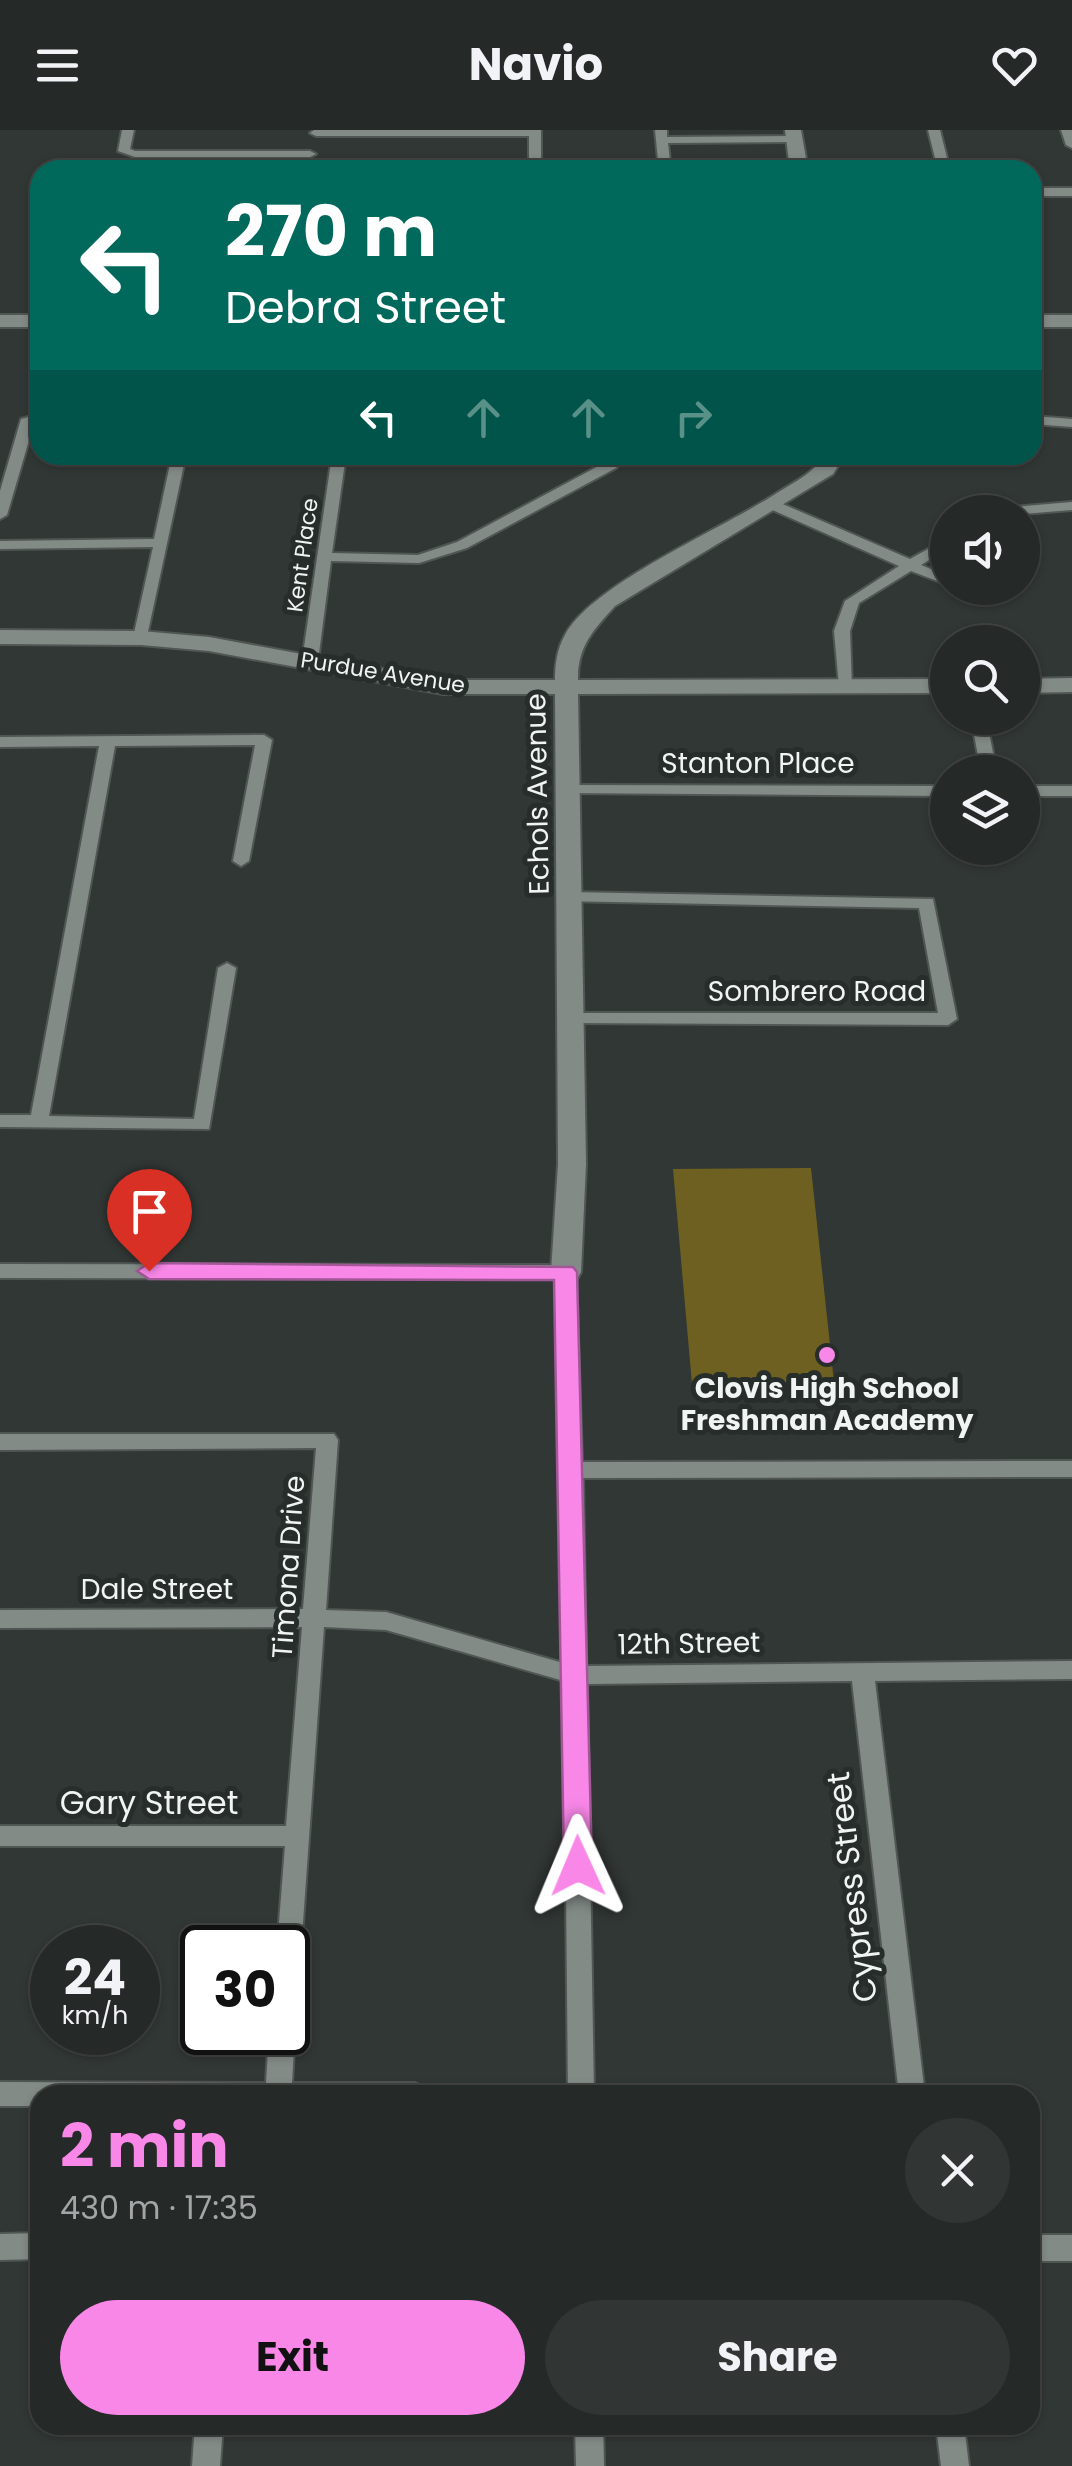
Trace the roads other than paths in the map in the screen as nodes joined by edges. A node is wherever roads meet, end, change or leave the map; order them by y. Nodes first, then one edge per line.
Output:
1 (128, 130) edge
2 (934, 130) edge
3 (1067, 130) edge
4 (315, 132) edge
5 (535, 132) edge
6 (793, 134) edge
7 (661, 135) edge
8 (1072, 145) edge
9 (310, 154) junction
10 (310, 160) edge
11 (535, 160) edge
12 (664, 160) edge
13 (797, 160) edge
14 (942, 160) edge
15 (1042, 192) edge
16 (1072, 192) edge
17 (0, 321) edge
18 (30, 321) edge
19 (1042, 321) edge
20 (1072, 321) edge
21 (30, 419) edge
22 (1042, 421) edge
23 (1072, 423) edge
24 (177, 465) edge
25 (338, 465) edge
26 (611, 465) edge
27 (829, 465) edge
28 (509, 501) dead end
29 (773, 504) junction
30 (1072, 506) edge
31 (1040, 509) edge
32 (528, 510) junction
33 (0, 515) edge
34 (160, 543) junction
35 (0, 545) edge
36 (930, 552) edge
37 (324, 557) junction
38 (910, 564) junction
39 (930, 573) edge
40 (0, 638) edge
41 (141, 638) junction
42 (310, 662) junction
43 (847, 686) junction
44 (930, 686) edge
45 (1040, 686) edge
46 (1072, 686) edge
47 (565, 688) junction
48 (108, 741) junction
49 (0, 742) edge
50 (568, 790) junction
51 (930, 791) edge
52 (1072, 791) edge
53 (1040, 792) edge
54 (240, 861) dead end
55 (568, 897) junction
56 (227, 968) dead end
57 (569, 1019) junction
58 (0, 1122) edge
59 (38, 1122) junction
60 (0, 1271) edge
61 (566, 1272) junction
62 (0, 1442) edge
63 (1072, 1469) edge
64 (572, 1470) junction
65 (314, 1618) junction
66 (0, 1620) edge
67 (862, 1670) junction
68 (1072, 1670) edge
69 (575, 1676) junction
70 (0, 1836) edge
71 (297, 1836) junction
72 (291, 1925) edge
73 (280, 2055) edge
74 (278, 2085) edge
75 (581, 2085) edge
76 (911, 2085) edge
77 (0, 2094) edge
78 (30, 2094) edge
79 (30, 2246) edge
80 (0, 2247) edge
81 (1040, 2248) edge
82 (1072, 2248) edge
83 (208, 2435) edge
84 (589, 2435) edge
85 (951, 2435) edge
86 (206, 2466) edge
87 (590, 2466) edge
88 (954, 2466) edge

1 - 9 street
2 - 14 street
3 - 8 street
4 - 5 street
4 - 9 street
5 - 11 street
6 - 7 street
6 - 13 street
7 - 12 street
9 - 10 street
15 - 16 street
17 - 18 street
19 - 20 street
21 - 33 street
22 - 23 street
24 - 34 street
25 - 37 street, Kent Place
26 - 32 street
27 - 29 street, Echols Avenue
28 - 32 street
29 - 38 street
29 - 47 street, Echols Avenue
30 - 31 street
32 - 37 street
34 - 35 street
34 - 41 street
36 - 38 street
37 - 42 street, Kent Place
38 - 39 street
38 - 43 street
40 - 41 street, Purdue Avenue
41 - 42 street, Purdue Avenue
42 - 47 street, Purdue Avenue
43 - 44 street, Purdue Avenue
43 - 47 street, Purdue Avenue
45 - 46 street
47 - 50 street, Echols Avenue
48 - 49 street
48 - 54 street
48 - 59 street
50 - 51 street, Stanton Place
50 - 55 street, Echols Avenue
52 - 53 street
55 - 57 street, Echols Avenue
55 - 57 street, Sombrero Road
56 - 59 street
57 - 61 street, Echols Avenue
58 - 59 street
60 - 61 street
61 - 64 street
62 - 65 street, Timona Drive
63 - 64 street
64 - 69 street
65 - 66 street, Dale Street
65 - 69 street, 12th Street
65 - 71 street, Timona Drive
67 - 68 street, 12th Street
67 - 69 street, 12th Street
67 - 76 street, Cypress Street
69 - 75 street
70 - 71 street, Gary Street
71 - 72 street, Timona Drive
73 - 74 street
77 - 78 street
79 - 80 street
81 - 82 street
83 - 86 street
84 - 87 street
85 - 88 street

